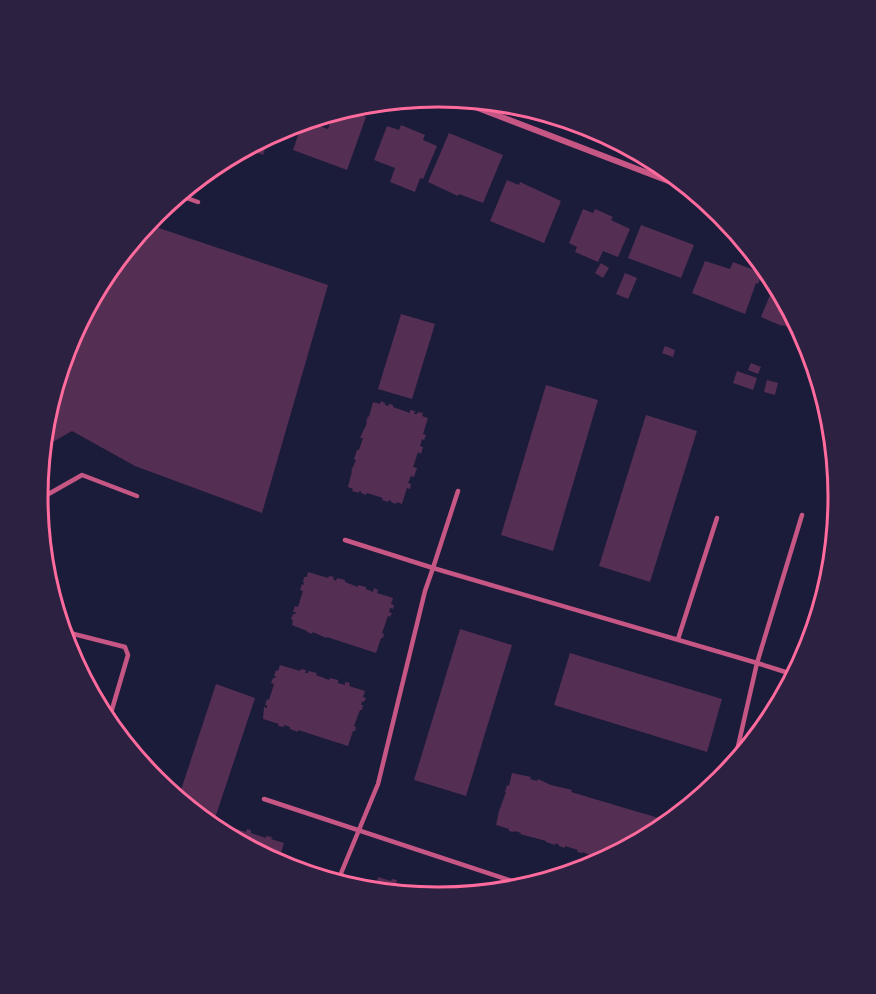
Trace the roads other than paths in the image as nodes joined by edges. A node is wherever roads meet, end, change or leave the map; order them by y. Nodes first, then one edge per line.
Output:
1 (482, 109) edge
2 (663, 179) edge
3 (188, 198) edge
4 (198, 202) dead end
5 (458, 491) dead end
6 (48, 494) edge
7 (137, 496) dead end
8 (802, 515) dead end
9 (717, 518) dead end
10 (345, 540) dead end
11 (433, 568) junction
12 (74, 635) edge
13 (678, 639) junction
14 (758, 663) junction
15 (786, 672) edge
16 (112, 710) edge
17 (739, 744) edge
18 (264, 799) dead end
19 (358, 830) junction
20 (340, 875) edge
21 (511, 881) edge

1 - 2 street
3 - 4 lane
5 - 11 lane
6 - 7 lane
8 - 14 lane
9 - 13 lane
10 - 11 lane
11 - 13 lane
11 - 19 lane
12 - 16 lane
13 - 14 lane
14 - 15 lane
14 - 17 lane
18 - 19 lane
19 - 20 lane
19 - 21 lane

